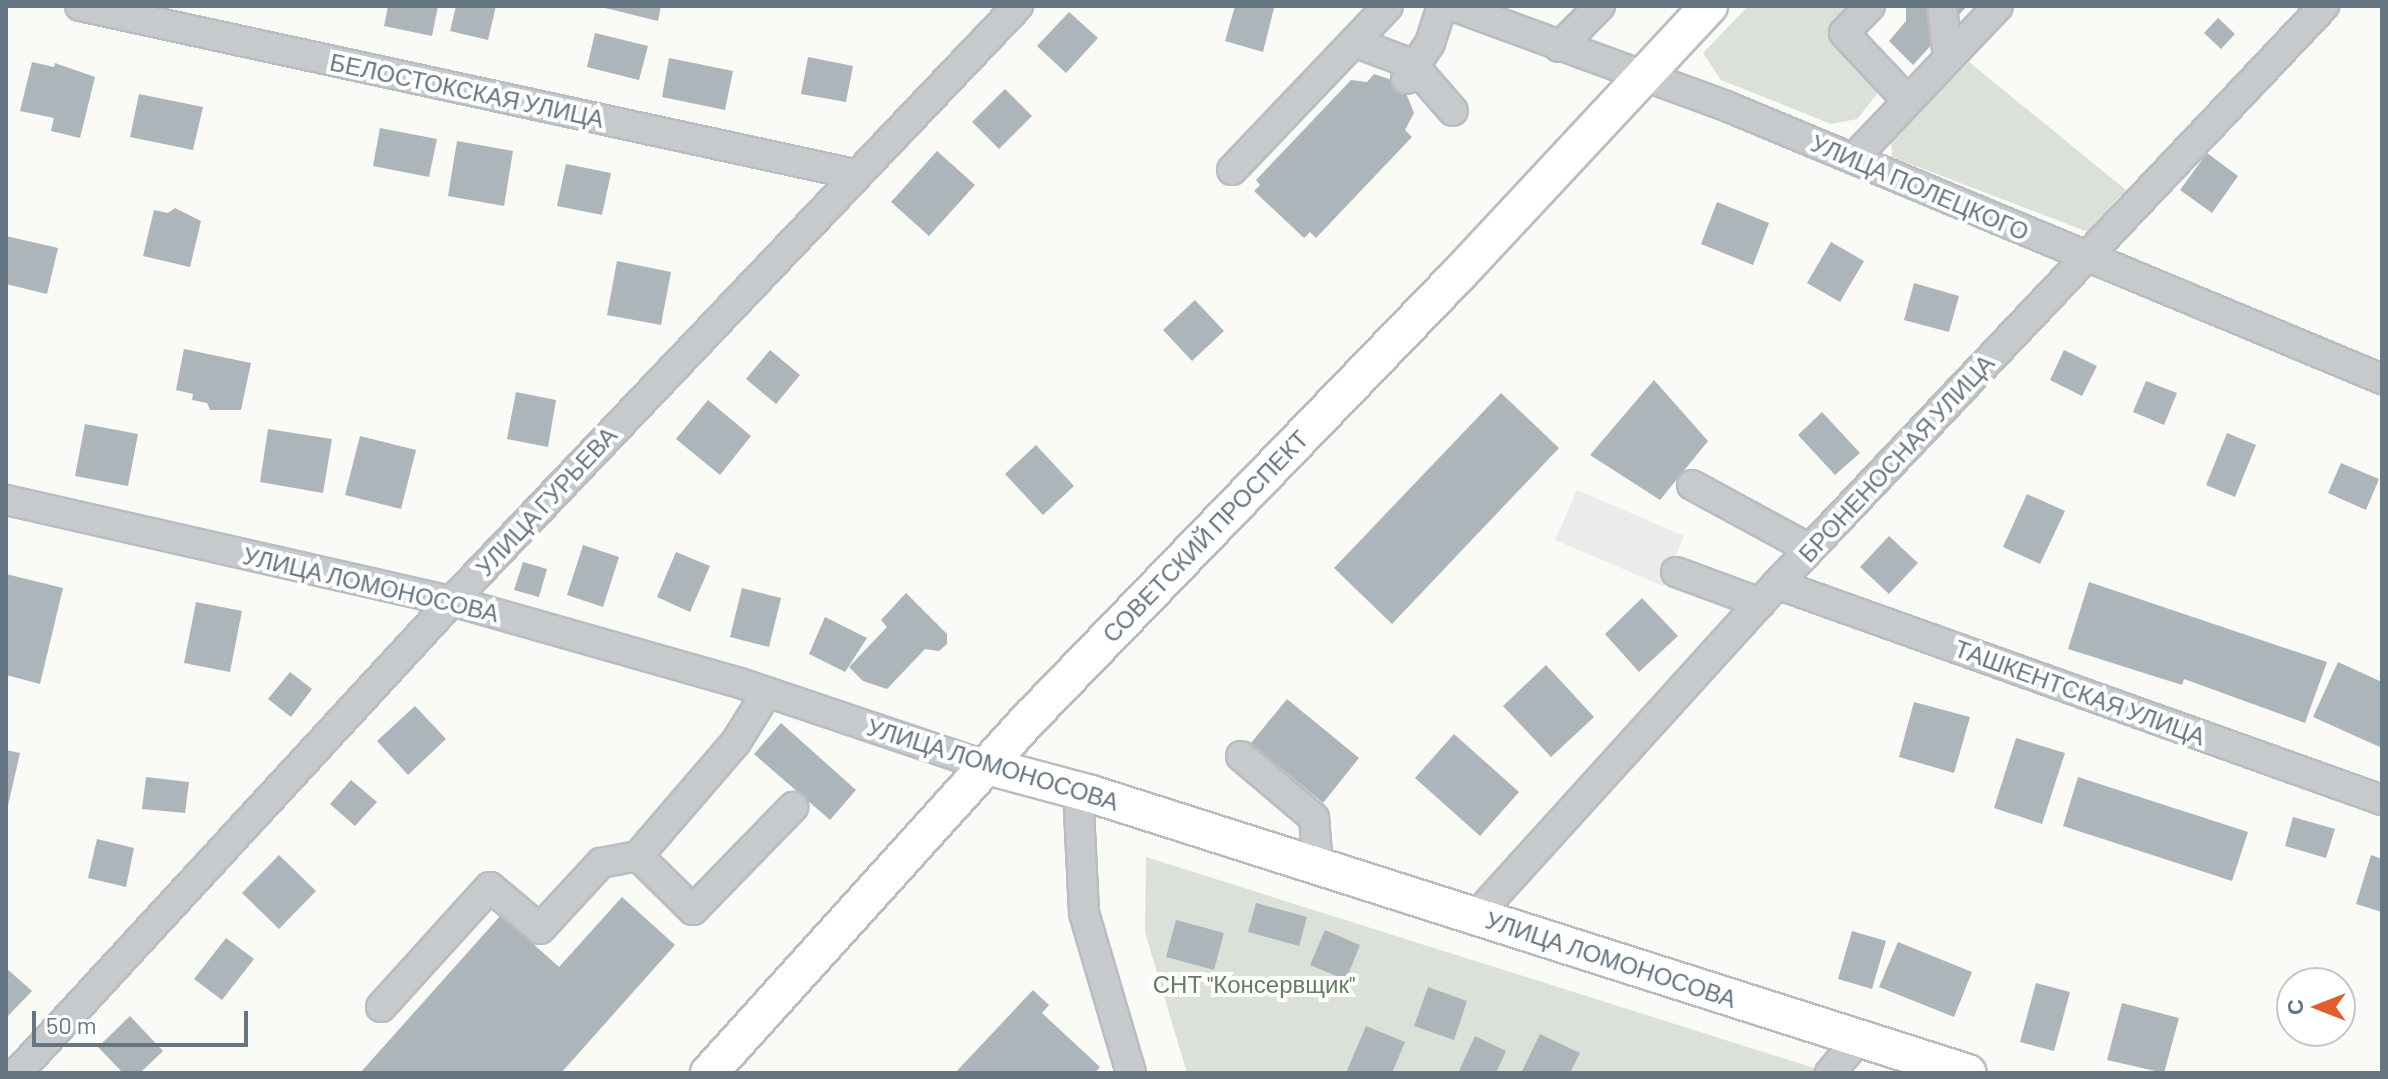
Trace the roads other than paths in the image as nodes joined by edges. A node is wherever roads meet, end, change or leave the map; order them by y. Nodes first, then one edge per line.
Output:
1 (80, 6) edge
2 (1018, 6) edge
3 (1388, 6) edge
4 (1442, 6) edge
5 (1453, 6) edge
6 (1600, 6) edge
7 (1709, 6) edge
8 (1870, 6) edge
9 (1942, 6) edge
10 (1998, 6) edge
11 (2324, 6) edge
12 (1354, 42) junction
13 (1559, 47) junction
14 (1948, 59) junction
15 (1412, 73) junction
16 (1642, 77) junction
17 (1907, 100) junction
18 (1453, 111) dead end
19 (1854, 158) junction
20 (1232, 170) dead end
21 (854, 174) junction
22 (2084, 258) junction
23 (2382, 379) edge
24 (1692, 485) dead end
25 (6, 500) edge
26 (1810, 549) junction
27 (1676, 572) dead end
28 (1769, 594) junction
29 (452, 601) junction
30 (767, 692) junction
31 (1241, 756) dead end
32 (987, 766) junction
33 (1078, 790) junction
34 (2382, 800) edge
35 (793, 807) dead end
36 (638, 856) junction
37 (1318, 866) junction
38 (1476, 916) junction
39 (381, 1007) dead end
40 (1858, 1040) junction
41 (17, 1073) edge
42 (709, 1073) edge
43 (1131, 1073) edge
44 (1830, 1073) edge
45 (1968, 1073) edge

1 - 21 street, БЕЛОСТОКСКАЯ УЛИЦА
2 - 21 street, УЛИЦА ГУРЬЕВА
3 - 12 street
4 - 15 street
5 - 13 street, УЛИЦА ПОЛЕЦКОГО
6 - 13 street
7 - 16 main road, СОВЕТСКИЙ ПРОСПЕКТ
8 - 17 street
9 - 14 street
10 - 14 street
11 - 22 street, БРОНЕНОСНАЯ УЛИЦА
12 - 15 street
12 - 20 street
13 - 16 street, УЛИЦА ПОЛЕЦКОГО
14 - 17 street
15 - 18 street
16 - 19 street, УЛИЦА ПОЛЕЦКОГО
16 - 32 main road, СОВЕТСКИЙ ПРОСПЕКТ
17 - 19 street
19 - 22 street, УЛИЦА ПОЛЕЦКОГО
21 - 29 street, УЛИЦА ГУРЬЕВА
22 - 23 street, УЛИЦА ПОЛЕЦКОГО
22 - 26 street, БРОНЕНОСНАЯ УЛИЦА
24 - 26 street
25 - 29 street, УЛИЦА ЛОМОНОСОВА
26 - 28 street, БРОНЕНОСНАЯ УЛИЦА
27 - 28 street, ТАШКЕНТСКАЯ УЛИЦА
28 - 34 street, ТАШКЕНТСКАЯ УЛИЦА
28 - 38 street, БРОНЕНОСНАЯ УЛИЦА
29 - 30 street, УЛИЦА ЛОМОНОСОВА
29 - 41 street, УЛИЦА ГУРЬЕВА
30 - 32 street, УЛИЦА ЛОМОНОСОВА
30 - 36 street
31 - 37 street
32 - 33 main road, УЛИЦА ЛОМОНОСОВА
32 - 42 main road, СОВЕТСКИЙ ПРОСПЕКТ
33 - 37 main road, УЛИЦА ЛОМОНОСОВА
33 - 43 street
35 - 36 street
36 - 39 street
37 - 38 main road, УЛИЦА ЛОМОНОСОВА
38 - 40 main road, УЛИЦА ЛОМОНОСОВА
40 - 44 street
40 - 45 main road, УЛИЦА ЛОМОНОСОВА

